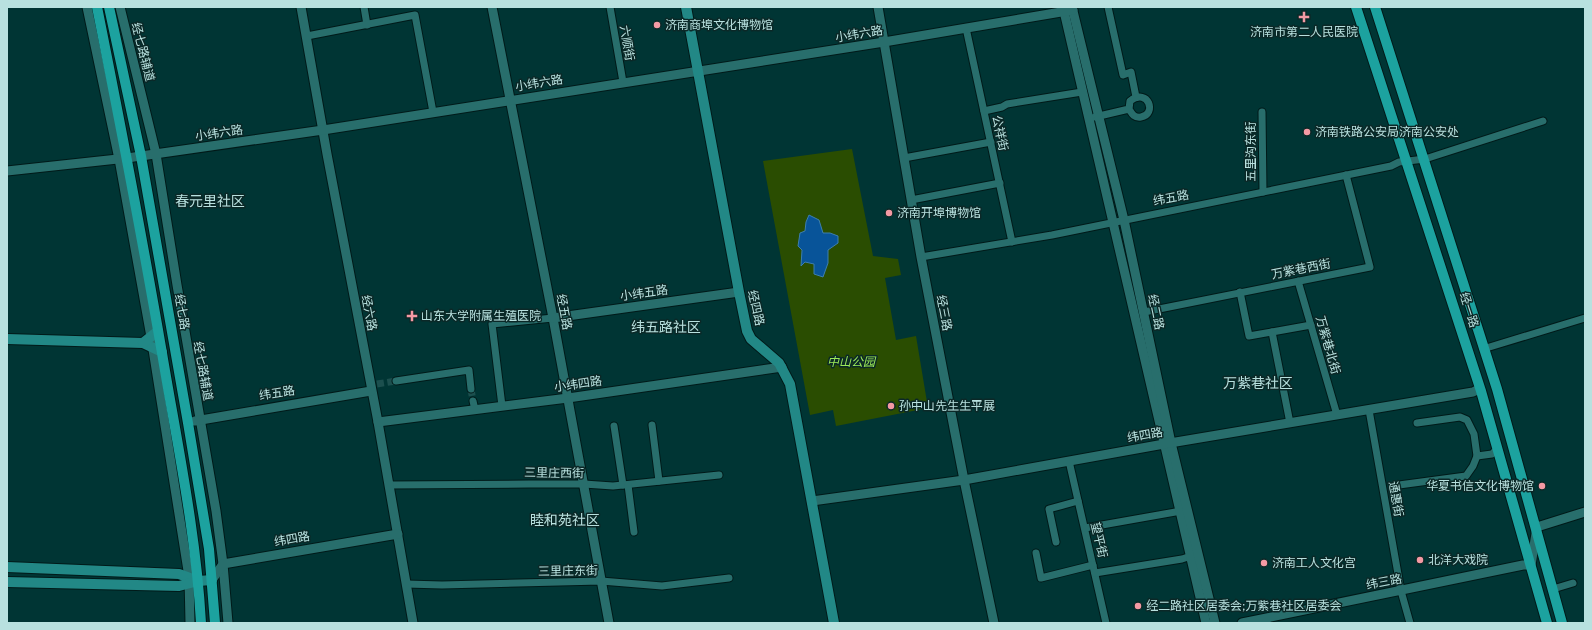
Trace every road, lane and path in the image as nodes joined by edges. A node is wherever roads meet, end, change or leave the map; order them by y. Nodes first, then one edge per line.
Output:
1 (87, 7) edge
2 (97, 7) edge
3 (109, 7) edge
4 (120, 7) edge
5 (301, 7) edge
6 (364, 7) edge
7 (492, 7) edge
8 (610, 7) edge
9 (686, 7) edge
10 (878, 7) edge
11 (1356, 7) edge
12 (1375, 7) edge
13 (1110, 8) edge
14 (1068, 9) edge
15 (367, 25) junction
16 (966, 28) junction
17 (307, 36) junction
18 (884, 42) junction
19 (698, 71) junction
20 (623, 82) junction
21 (1082, 92) junction
22 (1136, 97) junction
23 (509, 100) junction
24 (1129, 109) junction
25 (984, 110) junction
26 (433, 112) junction
27 (1262, 112) dead end
28 (1099, 116) junction
29 (1088, 118) junction
30 (1543, 121) dead end
31 (323, 130) junction
32 (991, 142) junction
33 (156, 154) junction
34 (141, 156) junction
35 (123, 158) junction
36 (904, 158) junction
37 (1424, 159) junction
38 (1407, 162) junction
39 (7, 171) edge
40 (1346, 175) junction
41 (1000, 183) junction
42 (1263, 192) junction
43 (911, 200) junction
44 (1124, 220) junction
45 (1113, 222) junction
46 (1012, 242) junction
47 (921, 256) junction
48 (1298, 281) junction
49 (739, 292) junction
50 (1240, 292) junction
51 (1144, 312) junction
52 (553, 318) junction
53 (1585, 318) edge
54 (1311, 325) junction
55 (1272, 332) junction
56 (7, 339) edge
57 (153, 342) junction
58 (1484, 349) junction
59 (782, 367) junction
60 (396, 381) tunnel mouth
61 (373, 387) junction
62 (471, 389) tunnel mouth
63 (1482, 391) junction
64 (568, 398) junction
65 (502, 406) junction
66 (1369, 410) junction
67 (1337, 415) junction
68 (200, 420) junction
69 (378, 422) junction
70 (188, 423) junction
71 (1290, 423) junction
72 (1417, 423) dead end
73 (652, 425) dead end
74 (614, 426) dead end
75 (1168, 444) junction
76 (1499, 451) junction
77 (1477, 456) junction
78 (1069, 461) junction
79 (719, 475) dead end
80 (964, 480) junction
81 (659, 481) junction
82 (584, 484) junction
83 (389, 485) junction
84 (626, 485) junction
85 (1399, 485) dead end
86 (812, 500) junction
87 (1078, 501) junction
88 (1181, 511) junction
89 (1585, 512) edge
90 (1085, 528) junction
91 (1537, 528) junction
92 (634, 532) dead end
93 (398, 534) junction
94 (1056, 542) dead end
95 (1036, 553) dead end
96 (1191, 556) junction
97 (223, 564) junction
98 (1093, 565) junction
99 (1531, 565) junction
100 (7, 567) edge
101 (1095, 573) junction
102 (729, 578) dead end
103 (212, 580) junction
104 (192, 581) junction
105 (601, 581) junction
106 (7, 582) edge
107 (1573, 583) dead end
108 (406, 584) junction
109 (1553, 589) junction
110 (1401, 591) junction
111 (229, 620) edge
112 (190, 623) edge
113 (201, 623) edge
114 (215, 623) edge
115 (413, 623) edge
116 (609, 623) edge
117 (834, 623) edge
118 (994, 623) edge
119 (1106, 623) edge
120 (1206, 623) edge
121 (1215, 623) edge
122 (1242, 623) edge
123 (1410, 623) edge
124 (1547, 623) edge
125 (1562, 623) edge

1 - 35 street
2 - 35 main road
3 - 34 main road, 经七路
4 - 33 street, 经七路辅道
5 - 17 street, 经六路
6 - 15 street
7 - 23 street, 经五路
8 - 20 street, 六顺街
9 - 19 main road, 经四路
10 - 18 street, 经三路
11 - 38 main road, 经一路
12 - 37 main road, 经一路
13 - 22 street
14 - 16 street, 小纬六路
14 - 21 street, 经二路
14 - 28 street, 经二路
15 - 17 street
15 - 26 street
16 - 18 street, 小纬六路
16 - 25 street, 公祥街
17 - 31 street, 经六路
18 - 19 street, 小纬六路
18 - 36 street, 经三路
19 - 20 street, 小纬六路
19 - 49 main road, 经四路
20 - 23 street, 小纬六路
21 - 25 street
21 - 29 street, 经二路
22 - 24 street
22 - 24 street
23 - 26 street, 小纬六路
23 - 52 street, 经五路
24 - 28 street
25 - 32 street, 公祥街
26 - 31 street, 小纬六路
27 - 42 street, 五里沟东街
28 - 29 street
28 - 44 street, 经二路
29 - 45 street, 经二路
30 - 37 street, 纬五路
31 - 33 street, 小纬六路
31 - 61 street, 经六路
32 - 36 street
32 - 41 street, 公祥街
33 - 34 street, 小纬六路
33 - 68 street, 经七路辅道
34 - 35 street, 小纬六路
34 - 70 main road, 经七路
35 - 39 street, 小纬六路
35 - 57 main road
36 - 43 street, 经三路
37 - 38 street, 纬五路
37 - 58 main road, 经一路
38 - 40 street, 纬五路
38 - 63 main road, 经一路
40 - 42 street, 纬五路
40 - 48 street, 万紫巷西街
41 - 43 street
41 - 46 street, 公祥街
42 - 44 street, 纬五路
43 - 47 street, 经三路
44 - 45 street, 纬五路
44 - 51 street, 经二路
45 - 46 street, 纬五路
45 - 75 street, 经二路
46 - 47 street, 纬五路
47 - 80 street, 经三路
48 - 50 street, 万紫巷西街
48 - 54 street, 万紫巷北街
49 - 52 street, 小纬五路
49 - 59 main road, 经四路
50 - 51 street, 万紫巷西街
50 - 55 street
51 - 75 street, 经二路
52 - 64 street, 经五路
52 - 65 street
53 - 58 street
54 - 55 street
54 - 67 street, 万紫巷北街
55 - 71 street
56 - 57 main road
57 - 104 main road
58 - 91 main road, 经一路
59 - 64 street, 小纬四路
59 - 86 main road, 经四路
60 - 62 street
61 - 68 street, 纬五路
61 - 69 street, 经六路
63 - 66 street, 纬四路
63 - 76 main road, 经一路
64 - 65 street, 小纬四路
64 - 82 street, 经五路
65 - 69 street, 小纬四路
66 - 67 street, 纬四路
66 - 110 street, 通惠街
67 - 71 street, 纬四路
68 - 70 street, 纬五路
68 - 97 street, 经七路辅道
69 - 83 street, 经六路
70 - 103 main road, 经七路
71 - 75 street, 纬四路
72 - 77 street
73 - 81 street
74 - 84 street
75 - 78 street, 纬四路
75 - 88 street, 经二路
75 - 121 street, 经二路
76 - 77 street
76 - 99 main road, 经一路
77 - 85 street
78 - 80 street, 纬四路
78 - 87 street, 望平街
79 - 81 street, 三里庄西街
80 - 86 street, 纬四路
80 - 118 street, 经三路
81 - 84 street, 三里庄西街
82 - 83 street, 三里庄西街
82 - 84 street, 三里庄西街
82 - 105 street, 经五路
83 - 93 street, 经六路
84 - 92 street
86 - 117 main road, 经四路
87 - 90 street, 望平街
87 - 94 street
88 - 90 street
88 - 96 street, 经二路
89 - 91 street
90 - 98 street, 望平街
91 - 99 street
91 - 109 main road, 经一路
93 - 97 street, 纬四路
93 - 108 street, 经六路
95 - 98 street
96 - 101 street
96 - 120 street, 经二路
97 - 103 street
97 - 111 street, 经七路辅道
98 - 101 street, 望平街
99 - 110 street, 纬三路
99 - 124 main road, 经一路
100 - 104 main road
101 - 119 street, 望平街
102 - 105 street, 三里庄东街
103 - 104 main road
103 - 114 main road, 经七路
104 - 106 main road
104 - 112 street
104 - 113 main road
105 - 108 street, 三里庄东街
105 - 116 street, 经五路
107 - 109 street
108 - 115 street, 经六路
109 - 125 main road, 经一路
110 - 122 street, 纬三路
110 - 123 street, 通惠街

